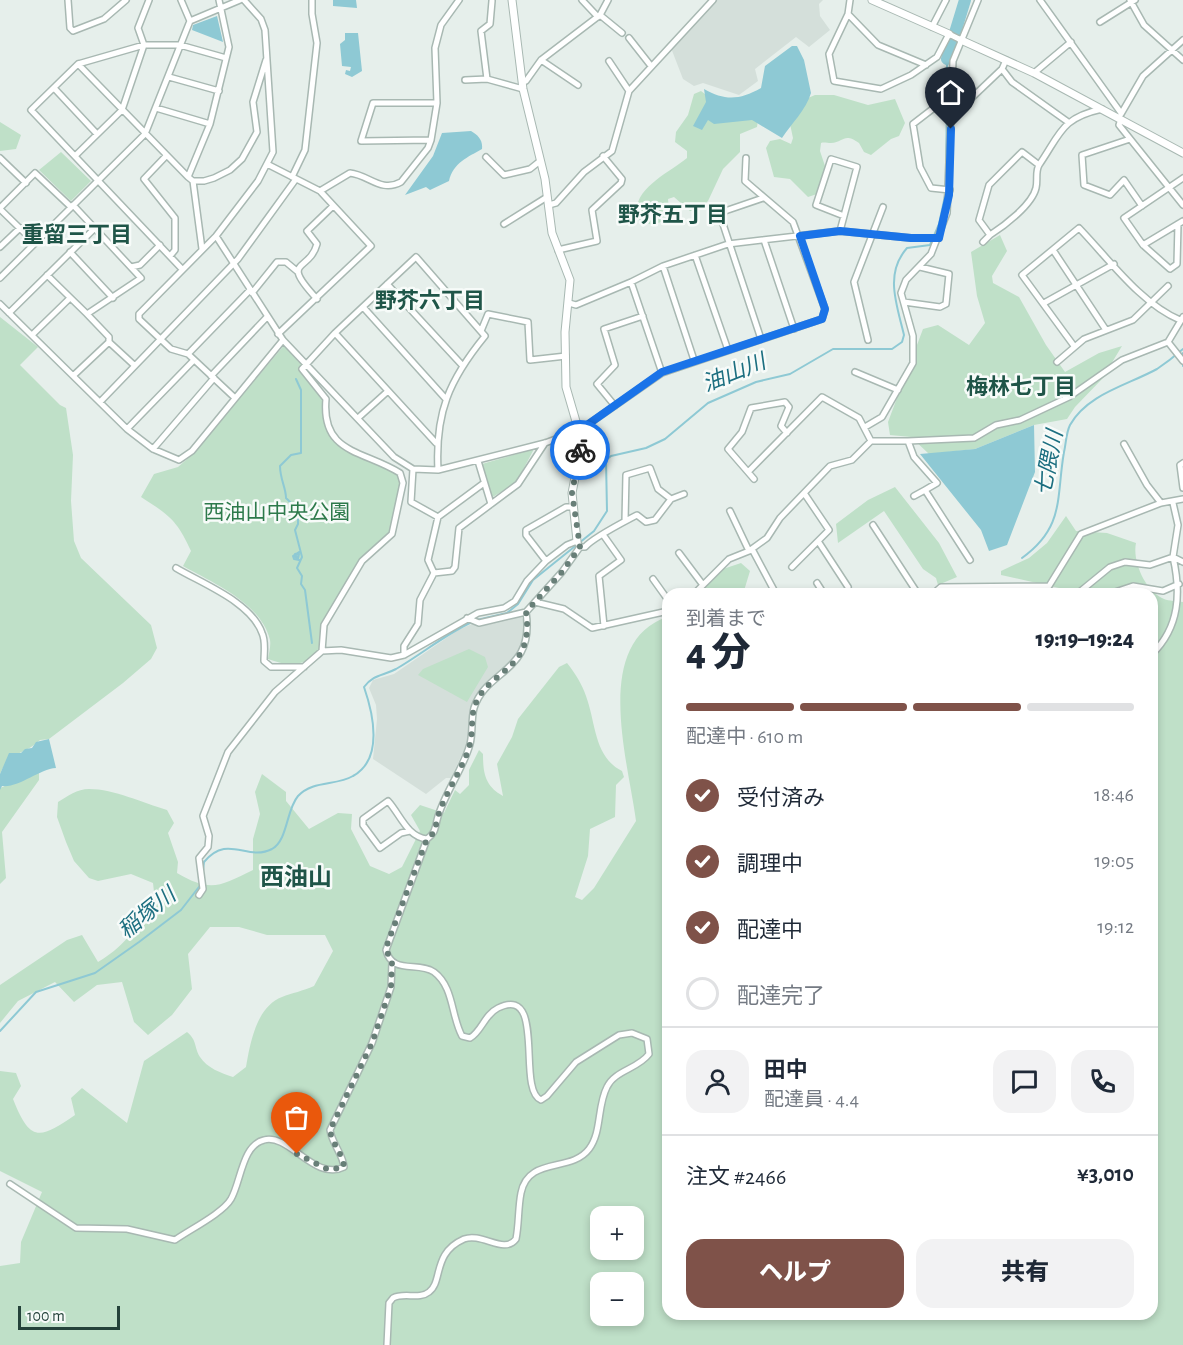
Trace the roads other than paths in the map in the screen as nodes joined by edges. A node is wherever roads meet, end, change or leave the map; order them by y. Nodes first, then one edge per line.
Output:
1 (68, 0) edge
2 (126, 0) edge
3 (149, 0) edge
4 (181, 0) edge
5 (219, 0) edge
6 (242, 0) edge
7 (312, 0) edge
8 (459, 0) edge
9 (493, 0) edge
10 (512, 0) edge
11 (582, 0) edge
12 (608, 0) edge
13 (713, 0) edge
14 (850, 0) edge
15 (872, 0) edge
16 (946, 0) edge
17 (978, 0) edge
18 (1040, 0) edge
19 (1132, 1) edge
20 (222, 9) junction
21 (848, 14) junction
22 (599, 16) junction
23 (190, 21) junction
24 (1100, 22) dead end
25 (932, 27) junction
26 (622, 33) dead end
27 (949, 34) junction
28 (629, 38) dead end
29 (961, 40) junction
30 (1183, 40) edge
31 (1071, 42) junction
32 (144, 45) junction
33 (180, 45) junction
34 (1174, 49) junction
35 (267, 57) junction
36 (226, 58) junction
37 (541, 60) junction
38 (1006, 60) junction
39 (1183, 60) edge
40 (609, 61) dead end
41 (78, 64) junction
42 (926, 64) junction
43 (651, 66) junction
44 (1002, 69) junction
45 (1034, 73) junction
46 (169, 76) junction
47 (487, 79) junction
48 (465, 80) dead end
49 (523, 85) junction
50 (578, 85) dead end
51 (54, 88) junction
52 (219, 91) junction
53 (629, 91) junction
54 (952, 94) junction
55 (437, 103) junction
56 (156, 108) junction
57 (951, 109) junction
58 (1102, 109) junction
59 (122, 110) junction
60 (1120, 117) junction
61 (1068, 122) junction
62 (210, 124) junction
63 (97, 134) junction
64 (145, 134) junction
65 (1130, 139) junction
66 (431, 140) junction
67 (1183, 153) edge
68 (75, 156) junction
69 (166, 156) junction
70 (603, 156) junction
71 (486, 157) dead end
72 (0, 158) edge
73 (746, 158) dead end
74 (540, 161) junction
75 (267, 164) junction
76 (1040, 165) junction
77 (294, 178) junction
78 (1183, 178) edge
79 (190, 179) junction
80 (98, 181) junction
81 (26, 183) junction
82 (1170, 189) junction
83 (946, 190) junction
84 (321, 191) junction
85 (763, 198) junction
86 (548, 201) junction
87 (1183, 205) edge
88 (72, 206) junction
89 (333, 206) junction
90 (1142, 206) junction
91 (883, 207) dead end
92 (0, 209) edge
93 (844, 216) junction
94 (1181, 222) edge
95 (504, 224) dead end
96 (20, 228) junction
97 (95, 228) junction
98 (840, 231) junction
99 (872, 233) junction
100 (216, 236) junction
101 (800, 236) junction
102 (990, 236) junction
103 (939, 238) junction
104 (764, 240) junction
105 (983, 242) dead end
106 (35, 243) junction
107 (728, 244) junction
108 (160, 245) junction
109 (1143, 245) junction
110 (0, 248) edge
111 (202, 249) junction
112 (558, 250) junction
113 (1053, 250) junction
114 (70, 252) junction
115 (695, 255) junction
116 (170, 256) junction
117 (233, 263) junction
118 (1114, 264) junction
119 (663, 266) junction
120 (131, 267) junction
121 (920, 267) junction
122 (182, 269) junction
123 (298, 272) junction
124 (47, 275) junction
125 (0, 278) edge
126 (631, 282) junction
127 (387, 284) junction
128 (1077, 286) junction
129 (1168, 286) dead end
130 (251, 291) junction
131 (70, 298) junction
132 (113, 298) junction
133 (317, 299) junction
134 (903, 302) junction
135 (569, 303) junction
136 (1044, 303) junction
137 (0, 304) edge
138 (1152, 304) junction
139 (363, 307) junction
140 (9, 312) junction
141 (87, 314) junction
142 (643, 316) junction
143 (267, 317) junction
144 (1181, 319) edge
145 (794, 329) junction
146 (1106, 330) junction
147 (481, 331) junction
148 (335, 333) junction
149 (278, 334) junction
150 (33, 335) junction
151 (159, 339) junction
152 (760, 339) junction
153 (283, 340) junction
154 (868, 340) dead end
155 (109, 342) junction
156 (1168, 342) junction
157 (1074, 346) junction
158 (728, 350) junction
159 (188, 354) junction
160 (566, 356) junction
161 (194, 360) junction
162 (694, 360) junction
163 (1183, 361) edge
164 (1057, 362) dead end
165 (305, 364) junction
166 (134, 365) junction
167 (462, 365) junction
168 (662, 372) junction
169 (855, 372) dead end
170 (74, 375) junction
171 (212, 377) junction
172 (898, 390) junction
173 (388, 391) junction
174 (235, 398) junction
175 (445, 398) junction
176 (100, 402) junction
177 (615, 406) junction
178 (358, 418) junction
179 (865, 427) junction
180 (127, 429) junction
181 (580, 430) junction
182 (787, 434) junction
183 (871, 441) junction
184 (908, 441) junction
185 (436, 443) junction
186 (545, 443) junction
187 (1124, 444) dead end
188 (153, 448) junction
189 (478, 461) junction
190 (1183, 463) edge
191 (413, 469) junction
192 (438, 470) junction
193 (748, 472) junction
194 (754, 479) dead end
195 (484, 483) junction
196 (1183, 488) edge
197 (925, 490) junction
198 (804, 493) junction
199 (684, 494) dead end
200 (914, 496) dead end
201 (671, 499) junction
202 (1183, 499) edge
203 (1161, 503) junction
204 (1173, 503) junction
205 (491, 504) junction
206 (573, 507) junction
207 (730, 511) dead end
208 (438, 517) junction
209 (625, 521) junction
210 (873, 525) dead end
211 (604, 536) junction
212 (818, 541) junction
213 (578, 544) junction
214 (751, 550) junction
215 (679, 553) dead end
216 (1173, 556) junction
217 (970, 560) dead end
218 (546, 561) junction
219 (1183, 562) edge
220 (792, 567) dead end
221 (176, 568) dead end
222 (434, 573) junction
223 (653, 579) dead end
224 (817, 583) dead end
225 (1179, 584) junction
226 (703, 585) junction
227 (848, 587) dead end
228 (700, 588) edge
229 (773, 588) edge
230 (820, 588) edge
231 (914, 588) edge
232 (940, 588) edge
233 (1084, 588) edge
234 (1127, 588) edge
235 (1145, 588) edge
236 (1158, 590) edge
237 (662, 592) edge
238 (535, 602) junction
239 (526, 612) junction
240 (662, 612) edge
241 (467, 618) junction
242 (604, 626) junction
243 (1158, 645) edge
244 (322, 651) junction
245 (404, 655) junction
246 (303, 667) junction
247 (410, 831) junction
248 (427, 839) junction
249 (199, 895) dead end
250 (392, 962) junction
251 (10, 1184) dead end
252 (387, 1345) edge

1 - 2 street
3 - 32 street
4 - 23 street
5 - 20 street
6 - 20 street
6 - 35 street
7 - 77 street
8 - 55 street
9 - 47 street
10 - 49 street
11 - 22 street
12 - 22 street
13 - 43 street
14 - 21 street
15 - 25 street
16 - 25 street
17 - 29 street
18 - 31 street
19 - 24 street
19 - 34 street
20 - 23 street
20 - 36 street
21 - 42 street
21 - 42 street
22 - 26 street
22 - 37 street
23 - 33 street
25 - 27 street
27 - 29 street
27 - 42 street
28 - 43 street
29 - 38 street
29 - 54 street
30 - 34 street
31 - 45 street
31 - 60 street
32 - 33 street
32 - 41 street
32 - 59 street
33 - 36 street
33 - 46 street
34 - 39 street
34 - 60 street
35 - 75 street
35 - 79 street
36 - 52 street
37 - 49 street
37 - 50 street
38 - 44 street
38 - 45 street
40 - 53 street
41 - 51 street
41 - 59 street
43 - 53 street
44 - 57 street
44 - 61 street
45 - 58 street
46 - 52 street
46 - 56 street
47 - 48 street
47 - 49 street
49 - 74 street
51 - 63 street
51 - 68 street
52 - 62 street
53 - 70 street
54 - 57 street
54 - 83 street
55 - 66 street
55 - 66 street
56 - 62 street
56 - 64 street
57 - 83 street
58 - 60 street
58 - 61 street
59 - 63 street
59 - 64 street
60 - 65 street
60 - 67 street
61 - 76 street
62 - 79 street
63 - 68 street
64 - 69 street
64 - 80 street
65 - 82 street
65 - 90 street
66 - 84 street
68 - 80 street
69 - 79 street
69 - 116 street
70 - 86 street
70 - 112 street
71 - 74 street
72 - 81 street
73 - 85 street
74 - 86 street
75 - 77 street
75 - 100 street
76 - 102 street
76 - 102 street
77 - 84 street
77 - 117 street
78 - 82 street
79 - 111 street
80 - 88 street
80 - 108 street
81 - 88 street
81 - 92 street
82 - 87 street
82 - 90 street
83 - 103 street
84 - 89 street
85 - 101 street
85 - 107 street
86 - 95 street
86 - 112 street
88 - 97 street
88 - 106 street
89 - 123 street
89 - 133 street
90 - 109 street
91 - 99 street
92 - 96 street
93 - 93 street
93 - 98 street
94 - 109 street
94 - 109 street
96 - 106 street
96 - 110 street
97 - 114 street
97 - 120 street
98 - 99 street
98 - 101 street
99 - 103 street
99 - 154 street
100 - 111 street
100 - 117 street
101 - 104 street
101 - 145 street
102 - 105 street
103 - 121 street
104 - 107 street
104 - 145 street
106 - 125 street
107 - 115 street
107 - 152 street
108 - 116 street
108 - 120 street
111 - 122 street
112 - 135 street
113 - 118 street
113 - 128 street
113 - 136 street
114 - 124 street
114 - 132 street
115 - 119 street
115 - 158 street
116 - 122 street
117 - 130 street
117 - 151 street
118 - 128 street
118 - 138 street
119 - 126 street
119 - 162 street
120 - 132 street
121 - 134 street
121 - 134 street
122 - 151 street
123 - 130 street
123 - 133 street
124 - 131 street
124 - 140 street
126 - 135 street
126 - 142 street
127 - 139 street
127 - 147 street
127 - 167 street
128 - 136 street
128 - 146 street
129 - 138 street
130 - 143 street
130 - 159 street
131 - 141 street
131 - 150 street
132 - 141 street
133 - 149 street
134 - 172 street
135 - 160 street
136 - 157 street
137 - 140 street
138 - 144 street
138 - 146 street
139 - 148 street
139 - 175 street
140 - 150 street
141 - 155 street
142 - 168 street
142 - 177 street
143 - 149 street
143 - 171 street
144 - 156 street
145 - 152 street
146 - 157 street
147 - 160 street
147 - 167 street
148 - 165 street
148 - 173 street
149 - 153 street
150 - 170 street
151 - 159 street
151 - 166 street
152 - 158 street
153 - 165 street
153 - 174 street
155 - 166 street
155 - 170 street
156 - 163 street
156 - 184 street
157 - 164 street
158 - 162 street
159 - 161 street
160 - 181 street
161 - 171 street
161 - 180 street
162 - 168 street
165 - 178 street
165 - 244 street
166 - 176 street
167 - 175 street
168 - 177 street
169 - 172 street
170 - 176 street
171 - 174 street
171 - 188 street
172 - 179 street
173 - 178 street
173 - 185 street
174 - 188 street
175 - 185 street
176 - 180 street
177 - 181 street
178 - 191 street
179 - 182 street
179 - 183 street
180 - 188 street
181 - 186 street
181 - 206 street
182 - 193 street
182 - 193 street
183 - 184 street
183 - 198 street
184 - 197 street
185 - 192 street
186 - 189 street
186 - 205 street
187 - 203 street
189 - 192 street
189 - 195 street
190 - 196 street
191 - 192 street
191 - 208 street
193 - 194 street
195 - 205 street
195 - 208 street
197 - 200 street
197 - 217 street
198 - 212 street
198 - 214 street
199 - 201 street
201 - 209 street
201 - 209 street
202 - 204 street
203 - 204 street
203 - 232 street
204 - 216 street
205 - 222 street
206 - 213 street
206 - 218 street
207 - 214 street
208 - 222 street
209 - 211 street
210 - 231 street
211 - 213 street
211 - 242 street
212 - 220 street
212 - 227 street
213 - 218 street
213 - 238 street
214 - 226 street
214 - 229 street
215 - 226 street
216 - 219 street
216 - 225 street
216 - 233 street
218 - 241 street
221 - 246 street
222 - 245 street
223 - 237 street
224 - 230 street
225 - 236 street
225 - 243 street
226 - 228 street
234 - 235 street
238 - 239 street
238 - 242 street
239 - 241 street
239 - 248 street
240 - 242 street
241 - 245 street
244 - 245 street
244 - 246 street
246 - 249 street
247 - 247 street
247 - 248 street
248 - 250 street
250 - 251 street
250 - 252 street

